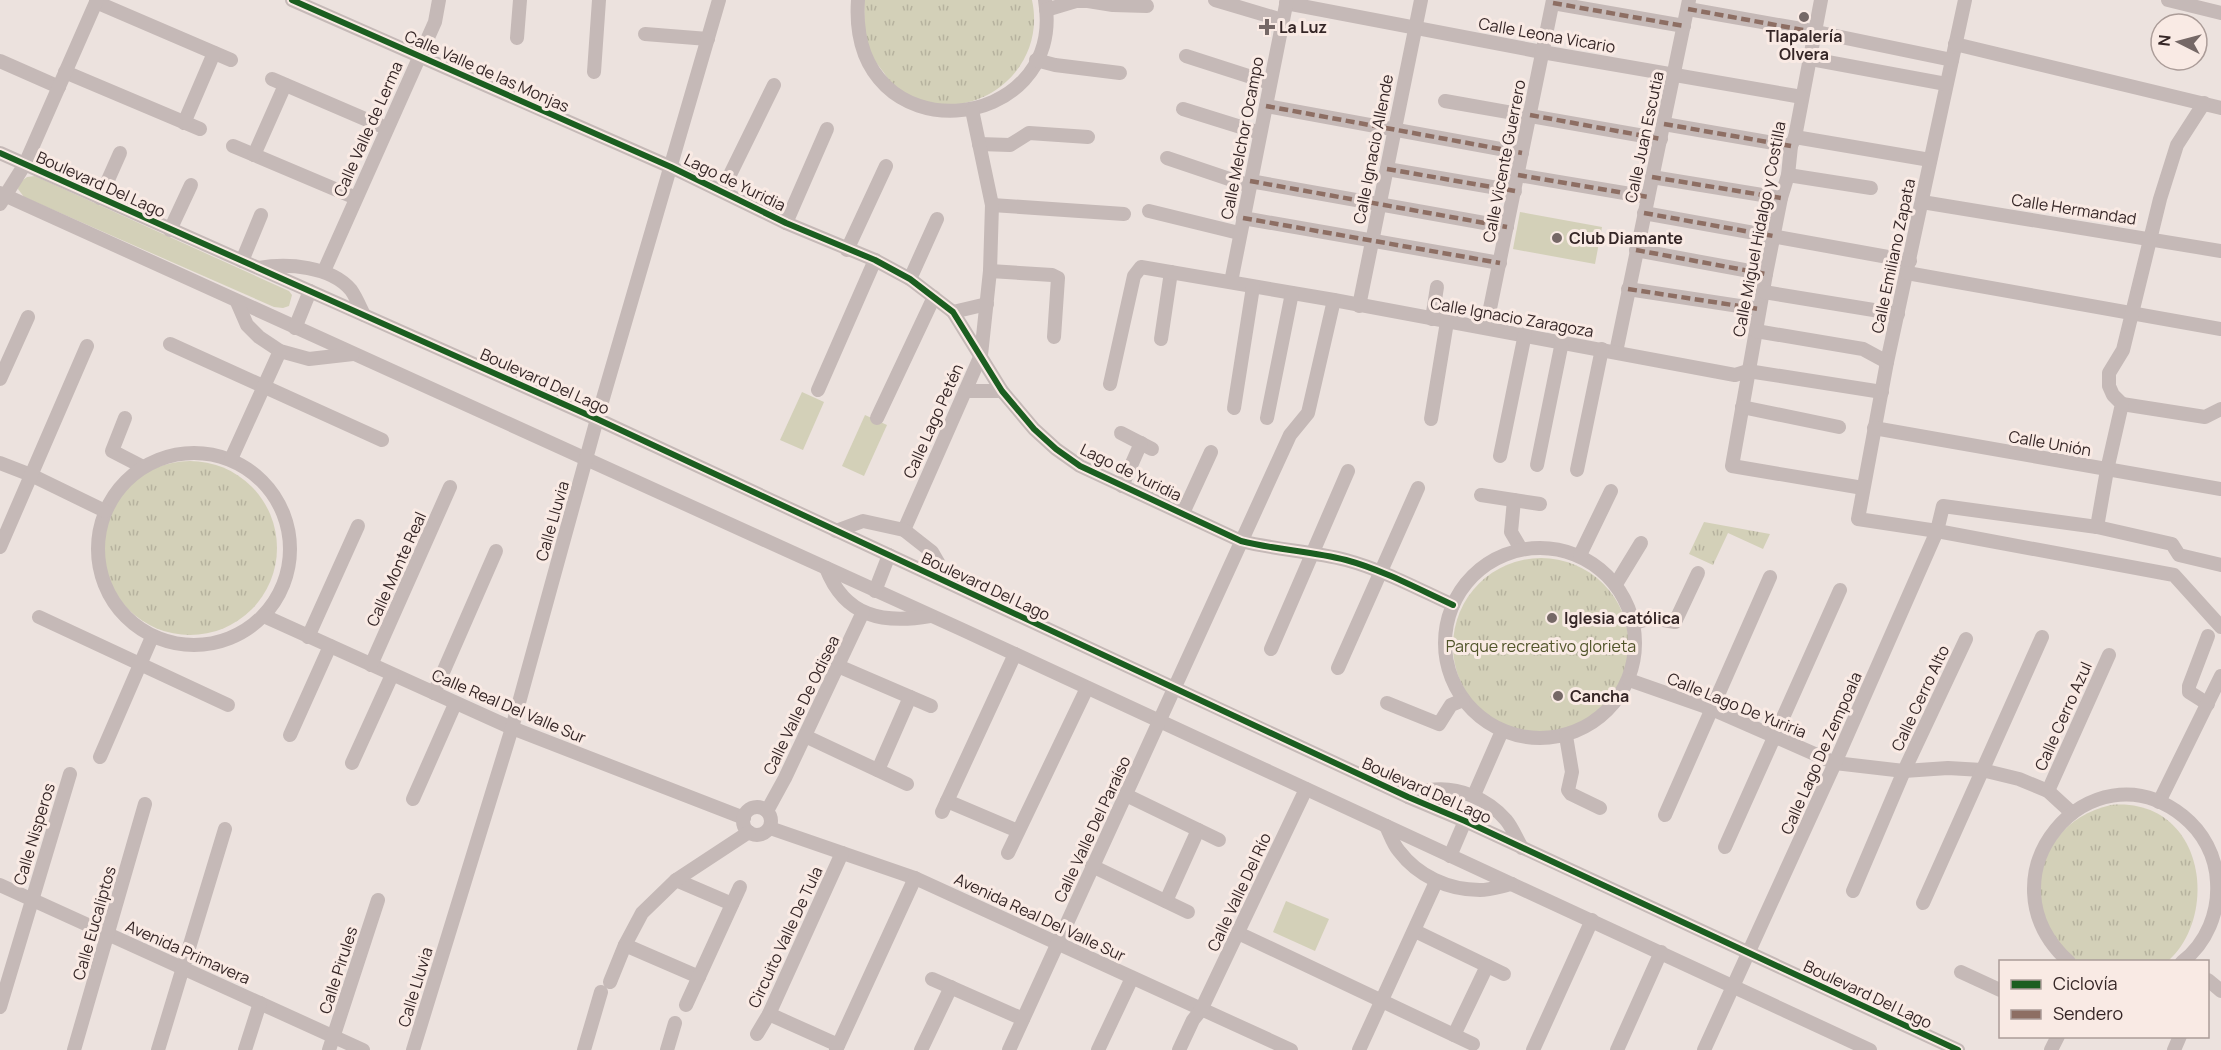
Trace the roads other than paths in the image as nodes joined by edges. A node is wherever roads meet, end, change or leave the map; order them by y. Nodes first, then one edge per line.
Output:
1 (291, 0) edge
2 (439, 0) edge
3 (520, 0) edge
4 (599, 0) edge
5 (719, 0) edge
6 (858, 0) edge
7 (1215, 0) edge
8 (1421, 0) edge
9 (1821, 0) edge
10 (1965, 0) edge
11 (2168, 0) edge
12 (97, 1) edge
13 (1553, 1) edge
14 (1286, 2) edge
15 (1688, 4) edge
16 (1045, 5) edge
17 (1148, 6) dead end
18 (2221, 13) edge
19 (1282, 20) junction
20 (1684, 26) junction
21 (1415, 28) junction
22 (1814, 32) junction
23 (645, 34) dead end
24 (517, 38) dead end
25 (708, 39) junction
26 (1955, 44) junction
27 (1542, 52) junction
28 (214, 53) junction
29 (419, 56) junction
30 (1186, 56) dead end
31 (1811, 59) junction
32 (231, 60) dead end
33 (1036, 60) junction
34 (1952, 60) junction
35 (0, 61) edge
36 (65, 72) junction
37 (594, 73) dead end
38 (1120, 73) dead end
39 (1675, 75) junction
40 (272, 79) dead end
41 (1270, 83) junction
42 (1946, 84) junction
43 (285, 85) junction
44 (774, 85) dead end
45 (59, 87) junction
46 (1802, 97) junction
47 (1445, 101) dead end
48 (2204, 103) junction
49 (1266, 106) junction
50 (2221, 108) edge
51 (1183, 109) dead end
52 (972, 110) junction
53 (1530, 115) junction
54 (184, 123) junction
55 (1664, 124) junction
56 (200, 129) dead end
57 (386, 129) junction
58 (827, 129) dead end
59 (1394, 129) junction
60 (1260, 133) junction
61 (1088, 137) dead end
62 (1661, 139) junction
63 (1793, 142) junction
64 (979, 144) junction
65 (232, 146) dead end
66 (0, 153) edge
67 (120, 153) dead end
68 (1522, 153) junction
69 (254, 154) junction
70 (1167, 158) dead end
71 (1930, 159) junction
72 (25, 164) junction
73 (886, 166) dead end
74 (671, 167) junction
75 (1387, 169) junction
76 (1518, 175) junction
77 (1788, 175) junction
78 (1652, 177) junction
79 (1250, 183) junction
80 (191, 185) dead end
81 (1870, 188) dead end
82 (722, 191) junction
83 (1515, 191) junction
84 (1648, 196) junction
85 (1, 197) edge
86 (100, 198) junction
87 (356, 198) junction
88 (1781, 198) junction
89 (1922, 201) junction
90 (992, 204) junction
91 (1380, 204) junction
92 (1149, 211) dead end
93 (1644, 213) junction
94 (1124, 214) dead end
95 (260, 215) dead end
96 (1243, 218) junction
97 (937, 219) dead end
98 (786, 223) junction
99 (1507, 227) junction
100 (170, 230) junction
101 (1239, 233) junction
102 (1773, 236) junction
103 (2150, 238) junction
104 (1372, 240) junction
105 (847, 250) junction
106 (1636, 250) junction
107 (2221, 251) edge
108 (875, 260) junction
109 (242, 261) junction
110 (1500, 263) junction
111 (1908, 267) junction
112 (259, 268) junction
113 (324, 271) junction
114 (990, 271) junction
115 (1171, 273) junction
116 (1766, 274) junction
117 (909, 279) junction
118 (1231, 282) junction
119 (1253, 287) junction
120 (1437, 287) dead end
121 (1628, 289) junction
122 (310, 291) junction
123 (1764, 292) junction
124 (1292, 293) junction
125 (934, 297) junction
126 (1334, 300) junction
127 (237, 302) junction
128 (987, 304) junction
129 (1359, 306) junction
130 (1759, 309) junction
131 (953, 312) junction
132 (2133, 313) junction
133 (1898, 314) junction
134 (364, 315) junction
135 (28, 317) dead end
136 (1432, 319) junction
137 (1447, 322) junction
138 (295, 328) junction
139 (1486, 328) junction
140 (2221, 329) edge
141 (1756, 331) junction
142 (1525, 334) junction
143 (1054, 337) dead end
144 (1161, 339) dead end
145 (1562, 342) junction
146 (170, 344) dead end
147 (87, 346) dead end
148 (1602, 349) junction
149 (280, 351) junction
150 (1616, 352) junction
151 (354, 354) junction
152 (981, 355) junction
153 (1887, 362) junction
154 (1748, 371) junction
155 (0, 379) edge
156 (1110, 384) dead end
157 (264, 386) junction
158 (818, 390) dead end
159 (965, 391) junction
160 (1002, 391) junction
161 (1882, 392) junction
162 (2122, 404) junction
163 (1742, 407) junction
164 (1234, 408) dead end
165 (2221, 409) edge
166 (125, 418) dead end
167 (877, 418) dead end
168 (1267, 418) dead end
169 (597, 419) junction
170 (1431, 419) dead end
171 (1839, 427) dead end
172 (1874, 428) junction
173 (1121, 433) dead end
174 (382, 440) dead end
175 (1211, 452) dead end
176 (1500, 456) dead end
177 (231, 459) junction
178 (586, 459) junction
179 (0, 462) edge
180 (1537, 465) dead end
181 (142, 467) junction
182 (1577, 470) dead end
183 (2107, 470) junction
184 (1348, 471) dead end
185 (31, 474) junction
186 (1122, 486) junction
187 (450, 487) dead end
188 (1418, 488) dead end
189 (1863, 488) junction
190 (2221, 489) edge
191 (1611, 491) dead end
192 (1481, 495) dead end
193 (1514, 500) junction
194 (1540, 504) dead end
195 (105, 511) junction
196 (1183, 513) junction
197 (358, 526) dead end
198 (2097, 527) junction
199 (904, 530) junction
200 (836, 531) junction
201 (1937, 531) junction
202 (1241, 541) junction
203 (1641, 543) dead end
204 (0, 547) edge
205 (1521, 549) junction
206 (496, 551) dead end
207 (1312, 553) junction
208 (889, 555) junction
209 (1580, 555) junction
210 (2178, 555) junction
211 (2221, 565) edge
212 (826, 568) junction
213 (1379, 572) junction
214 (1698, 573) dead end
215 (2174, 575) junction
216 (1770, 577) dead end
217 (950, 583) junction
218 (1616, 584) junction
219 (1840, 590) dead end
220 (875, 591) junction
221 (1453, 605) junction
222 (863, 612) junction
223 (264, 616) junction
224 (930, 616) junction
225 (39, 617) dead end
226 (1634, 623) junction
227 (2221, 627) edge
228 (2208, 636) dead end
229 (152, 637) junction
230 (308, 637) junction
231 (2042, 637) dead end
232 (1966, 639) dead end
233 (330, 646) junction
234 (1271, 649) dead end
235 (1015, 654) junction
236 (2109, 655) dead end
237 (141, 663) junction
238 (371, 665) junction
239 (838, 666) junction
240 (1338, 668) dead end
241 (392, 675) junction
242 (2221, 676) edge
243 (1629, 680) junction
244 (1175, 687) junction
245 (1087, 688) junction
246 (434, 693) junction
247 (910, 697) junction
248 (1463, 700) junction
249 (1387, 703) dead end
250 (455, 704) junction
251 (2208, 704) junction
252 (228, 705) dead end
253 (931, 706) dead end
254 (1712, 709) junction
255 (1160, 722) junction
256 (512, 728) junction
257 (1502, 731) junction
258 (290, 735) dead end
259 (805, 736) junction
260 (1566, 736) junction
261 (1774, 737) junction
262 (100, 757) dead end
263 (352, 763) dead end
264 (1835, 764) junction
265 (878, 770) junction
266 (1982, 770) junction
267 (1904, 771) junction
268 (70, 774) dead end
269 (907, 784) dead end
270 (1306, 789) junction
271 (2048, 791) junction
272 (1126, 795) junction
273 (1474, 795) junction
274 (1408, 797) junction
275 (413, 798) dead end
276 (2159, 802) junction
277 (145, 804) dead end
278 (1600, 808) dead end
279 (767, 811) junction
280 (2072, 813) junction
281 (1665, 815) dead end
282 (744, 818) junction
283 (1465, 821) junction
284 (1386, 826) junction
285 (770, 828) junction
286 (225, 829) dead end
287 (1198, 830) junction
288 (1018, 831) junction
289 (748, 832) junction
290 (1219, 840) dead end
291 (1725, 847) dead end
292 (1522, 848) junction
293 (842, 853) junction
294 (1008, 853) dead end
295 (1450, 856) junction
296 (1092, 866) junction
297 (2219, 871) edge
298 (915, 878) junction
299 (676, 880) junction
300 (1436, 882) junction
301 (1512, 884) junction
302 (0, 885) edge
303 (740, 887) dead end
304 (1853, 891) dead end
305 (32, 900) junction
306 (378, 900) dead end
307 (1166, 902) junction
308 (1923, 903) dead end
309 (732, 904) junction
310 (1188, 912) dead end
311 (1592, 920) junction
312 (1415, 931) junction
313 (108, 933) junction
314 (1238, 933) junction
315 (1056, 943) junction
316 (625, 945) junction
317 (1661, 952) junction
318 (1749, 953) junction
319 (2067, 960) edge
320 (2187, 960) edge
321 (1487, 966) junction
322 (182, 968) junction
323 (1961, 972) dead end
324 (1504, 974) dead end
325 (699, 977) junction
326 (1132, 978) junction
327 (932, 979) dead end
328 (2209, 981) edge
329 (951, 987) junction
330 (1734, 987) junction
331 (1999, 989) edge
332 (2221, 991) edge
333 (1382, 1002) junction
334 (260, 1003) junction
335 (686, 1005) dead end
336 (0, 1007) edge
337 (1201, 1010) junction
338 (769, 1014) junction
339 (1023, 1019) junction
340 (675, 1023) dead end
341 (757, 1034) dead end
342 (1454, 1035) junction
343 (331, 1043) edge
344 (1473, 1044) dead end
345 (838, 1048) edge
346 (74, 1050) edge
347 (158, 1050) edge
348 (245, 1050) edge
349 (363, 1050) edge
350 (413, 1050) edge
351 (584, 1050) edge
352 (667, 1050) edge
353 (921, 1050) edge
354 (1009, 1050) edge
355 (1098, 1050) edge
356 (1179, 1050) edge
357 (1291, 1050) edge
358 (1359, 1050) edge
359 (1533, 1050) edge
360 (1617, 1050) edge
361 (1704, 1050) edge
362 (1870, 1050) edge
363 (1958, 1050) edge

1 - 29 street, Calle Valle de las Monjas
2 - 29 street, Calle Valle de Lerma
3 - 24 street
4 - 37 street
5 - 25 street, Calle Lluvia
6 - 52 street
7 - 19 street
8 - 21 street, Calle Ignacio Allende
9 - 22 street, Calle Miguel Hidalgo y Costilla
10 - 26 street, Calle Emiliano Zapata
11 - 18 street
12 - 28 street
12 - 36 street
13 - 20 street
13 - 27 street, Calle Vicente Guerrero
14 - 19 street, Calle Melchor Ocampo
14 - 21 street, Calle Leona Vicario
15 - 20 street, Calle Juan Escutia
15 - 22 street
16 - 17 street
16 - 33 street
19 - 41 street, Calle Melchor Ocampo
20 - 39 street, Calle Juan Escutia
21 - 27 street, Calle Leona Vicario
21 - 59 street, Calle Ignacio Allende
22 - 31 street, Calle Miguel Hidalgo y Costilla
22 - 34 street
23 - 25 street
25 - 74 street, Calle Lluvia
26 - 34 street, Calle Emiliano Zapata
26 - 48 street
27 - 39 street, Calle Leona Vicario
27 - 53 street, Calle Vicente Guerrero
28 - 32 street
28 - 54 street
29 - 57 street, Calle Valle de Lerma
29 - 74 street, Calle Valle de las Monjas
30 - 41 street
31 - 42 street
31 - 46 street, Calle Miguel Hidalgo y Costilla
33 - 38 street
33 - 52 street
34 - 42 street, Calle Emiliano Zapata
35 - 45 street
36 - 45 street
36 - 54 street
39 - 46 street, Calle Leona Vicario
39 - 55 street, Calle Juan Escutia
40 - 43 street
41 - 49 street, Calle Melchor Ocampo
42 - 71 street, Calle Emiliano Zapata
43 - 57 street
43 - 69 street
44 - 82 street
45 - 72 street
46 - 63 street, Calle Miguel Hidalgo y Costilla
47 - 53 street
48 - 50 street
48 - 103 street
49 - 59 street
49 - 60 street, Calle Melchor Ocampo
51 - 60 street
52 - 64 street, Calle Lago Petén
53 - 62 street
53 - 68 street, Calle Vicente Guerrero
54 - 56 street
55 - 62 street, Calle Juan Escutia
55 - 63 street
57 - 87 street, Calle Valle de Lerma
58 - 98 street
59 - 68 street
59 - 75 street, Calle Ignacio Allende
60 - 79 street, Calle Melchor Ocampo
61 - 64 street
62 - 78 street, Calle Juan Escutia
63 - 71 street
63 - 77 street, Calle Miguel Hidalgo y Costilla
64 - 90 street, Calle Lago Petén
65 - 69 street
66 - 72 street, Boulevard Del Lago
67 - 86 street
68 - 76 street, Calle Vicente Guerrero
69 - 87 street
70 - 79 street
71 - 89 street, Calle Emiliano Zapata
72 - 85 street
72 - 86 street, Boulevard Del Lago
73 - 105 street
74 - 82 street, Lago de Yuridia
74 - 169 street, Calle Lluvia
75 - 83 street
75 - 91 street, Calle Ignacio Allende
76 - 83 street, Calle Vicente Guerrero
76 - 84 street
77 - 81 street
77 - 88 street, Calle Miguel Hidalgo y Costilla
78 - 84 street, Calle Juan Escutia
78 - 88 street
79 - 91 street
79 - 96 street, Calle Melchor Ocampo
80 - 100 street
82 - 98 street, Lago de Yuridia
83 - 99 street, Calle Vicente Guerrero
84 - 93 street, Calle Juan Escutia
85 - 127 street
86 - 100 street, Boulevard Del Lago
87 - 113 street, Calle Valle de Lerma
88 - 102 street, Calle Miguel Hidalgo y Costilla
89 - 103 street, Calle Hermandad
89 - 111 street, Calle Emiliano Zapata
90 - 94 street
90 - 114 street, Calle Lago Petén
91 - 99 street
91 - 104 street, Calle Ignacio Allende
92 - 101 street
93 - 102 street
93 - 106 street, Calle Juan Escutia
95 - 109 street
96 - 101 street, Calle Melchor Ocampo
96 - 104 street
97 - 117 street
98 - 105 street, Lago de Yuridia
99 - 110 street, Calle Vicente Guerrero
100 - 109 street, Boulevard Del Lago
101 - 118 street, Calle Melchor Ocampo
102 - 111 street
102 - 116 street, Calle Miguel Hidalgo y Costilla
103 - 107 street, Calle Hermandad
103 - 132 street
104 - 110 street
104 - 129 street, Calle Ignacio Allende
105 - 108 street, Lago de Yuridia
106 - 116 street
106 - 121 street, Calle Juan Escutia
108 - 117 street, Lago de Yuridia
108 - 158 street
109 - 112 street, Boulevard Del Lago
110 - 139 street, Calle Vicente Guerrero
111 - 132 street
111 - 133 street, Calle Emiliano Zapata
112 - 113 street
112 - 122 street, Boulevard Del Lago
113 - 134 street
114 - 128 street, Calle Lago Petén
114 - 143 street
115 - 118 street, Calle Ignacio Zaragoza
115 - 144 street
115 - 156 street, Calle Ignacio Zaragoza
116 - 123 street, Calle Miguel Hidalgo y Costilla
117 - 125 street, Lago de Yuridia
118 - 119 street, Calle Ignacio Zaragoza
119 - 124 street, Calle Ignacio Zaragoza
119 - 164 street
120 - 136 street
121 - 130 street
121 - 150 street, Calle Juan Escutia
122 - 134 street, Boulevard Del Lago
122 - 138 street
123 - 130 street, Calle Miguel Hidalgo y Costilla
123 - 133 street
124 - 126 street, Calle Ignacio Zaragoza
124 - 168 street
125 - 131 street, Lago de Yuridia
125 - 167 street
126 - 129 street, Calle Ignacio Zaragoza
126 - 202 street, Calle Valle Del Paraíso
127 - 138 street
127 - 149 street
128 - 131 street
128 - 152 street, Calle Lago Petén
129 - 136 street, Calle Ignacio Zaragoza
130 - 141 street, Calle Miguel Hidalgo y Costilla
131 - 152 street, Lago de Yuridia
132 - 140 street
132 - 162 street
133 - 153 street, Calle Emiliano Zapata
134 - 169 street, Boulevard Del Lago
135 - 155 street
136 - 137 street, Calle Ignacio Zaragoza
137 - 139 street, Calle Ignacio Zaragoza
137 - 170 street
138 - 151 street
139 - 142 street, Calle Ignacio Zaragoza
141 - 153 street
141 - 154 street, Calle Miguel Hidalgo y Costilla
142 - 145 street, Calle Ignacio Zaragoza
142 - 176 street
145 - 148 street, Calle Ignacio Zaragoza
145 - 180 street
146 - 157 street
147 - 185 street
148 - 150 street, Calle Ignacio Zaragoza
148 - 182 street
149 - 151 street
149 - 157 street
150 - 154 street, Calle Ignacio Zaragoza
151 - 178 street
152 - 159 street, Calle Lago Petén
152 - 160 street, Lago de Yuridia
153 - 161 street, Calle Emiliano Zapata
154 - 161 street, Calle Ignacio Zaragoza
154 - 163 street, Calle Miguel Hidalgo y Costilla
157 - 174 street
157 - 177 street
159 - 160 street
159 - 199 street, Calle Lago Petén
160 - 186 street, Lago de Yuridia
161 - 172 street, Calle Emiliano Zapata
162 - 165 street
162 - 183 street
163 - 171 street
163 - 189 street, Calle Miguel Hidalgo y Costilla
166 - 181 street
169 - 178 street, Calle Lluvia
169 - 200 street, Boulevard Del Lago
172 - 183 street, Calle Unión
172 - 189 street, Calle Emiliano Zapata
173 - 186 street
175 - 196 street
177 - 181 street
177 - 223 street
178 - 212 street
178 - 256 street, Calle Lluvia
179 - 185 street
181 - 195 street
183 - 190 street, Calle Unión
183 - 198 street
184 - 207 street
185 - 195 street
185 - 204 street
186 - 196 street, Lago de Yuridia
187 - 238 street, Calle Monte Real
188 - 213 street
189 - 201 street, Calle Emiliano Zapata
191 - 209 street
192 - 193 street
193 - 194 street
193 - 205 street
195 - 229 street
196 - 202 street, Lago de Yuridia
197 - 230 street
198 - 201 street, Calle Lago De Zempoala
198 - 210 street
199 - 200 street, Boulevard Del Lago
199 - 217 street, Boulevard Del Lago
200 - 208 street, Boulevard Del Lago
201 - 215 street
201 - 264 street, Calle Lago De Zempoala
202 - 207 street, Lago de Yuridia
202 - 244 street, Calle Valle Del Paraíso
203 - 218 street
205 - 209 street
205 - 221 street
206 - 246 street
207 - 213 street, Lago de Yuridia
207 - 234 street
208 - 217 street, Boulevard Del Lago
208 - 220 street
209 - 218 street
210 - 211 street
210 - 215 street
212 - 220 street
212 - 222 street
213 - 221 street, Lago de Yuridia
213 - 240 street
214 - 226 street
215 - 227 street
216 - 254 street
217 - 244 street, Boulevard Del Lago
218 - 226 street
219 - 261 street
220 - 224 street
221 - 248 street
222 - 224 street
222 - 239 street, Calle Valle De Odisea
223 - 229 street
223 - 230 street, Calle Real Del Valle Sur
224 - 235 street
225 - 237 street
226 - 243 street
228 - 251 street
229 - 237 street
230 - 233 street, Calle Real Del Valle Sur
231 - 266 street
232 - 267 street, Calle Cerro Alto
233 - 238 street, Calle Real Del Valle Sur
233 - 258 street
235 - 245 street
235 - 288 street
236 - 271 street, Calle Cerro Azul
237 - 252 street
237 - 262 street
238 - 241 street, Calle Real Del Valle Sur
239 - 247 street
239 - 259 street, Calle Valle De Odisea
241 - 246 street, Calle Real Del Valle Sur
241 - 263 street
242 - 251 street
243 - 254 street, Calle Lago De Yuriria
243 - 260 street
244 - 255 street, Calle Valle Del Paraíso
244 - 274 street, Boulevard Del Lago
245 - 255 street
245 - 288 street
246 - 250 street, Calle Real Del Valle Sur
247 - 253 street
247 - 265 street
248 - 249 street
248 - 257 street
250 - 256 street, Calle Real Del Valle Sur
250 - 275 street
251 - 276 street
254 - 261 street, Calle Lago De Yuriria
254 - 281 street
255 - 270 street
255 - 272 street, Calle Valle Del Paraíso
256 - 282 street, Calle Real Del Valle Sur
256 - 350 street, Calle Lluvia
257 - 260 street
257 - 273 street
259 - 265 street
259 - 279 street, Calle Valle De Odisea
260 - 278 street
261 - 264 street, Calle Lago De Yuriria
261 - 291 street
264 - 267 street, Calle Lago De Yuriria
264 - 318 street, Calle Lago De Zempoala
265 - 269 street
266 - 267 street, Calle Lago De Yuriria
266 - 271 street, Calle Lago De Yuriria
266 - 308 street
267 - 304 street, Calle Cerro Alto
268 - 305 street, Calle Nisperos
270 - 284 street
270 - 314 street, Calle Valle Del Río
271 - 280 street, Calle Lago De Yuriria
272 - 287 street
272 - 296 street, Calle Valle Del Paraíso
273 - 274 street, Boulevard Del Lago
273 - 292 street, Boulevard Del Lago
274 - 283 street, Boulevard Del Lago
276 - 280 street
276 - 297 street
277 - 313 street, Calle Eucaliptos
279 - 282 street
279 - 285 street
280 - 319 street
282 - 289 street
283 - 292 street, Boulevard Del Lago
283 - 295 street
284 - 295 street
284 - 300 street
285 - 289 street
285 - 293 street, Avenida Real Del Valle Sur
286 - 322 street
287 - 290 street
287 - 307 street
288 - 294 street
289 - 299 street
292 - 318 street, Boulevard Del Lago
293 - 298 street, Avenida Real Del Valle Sur
293 - 338 street, Circuito Valle De Tula
295 - 301 street
296 - 307 street
296 - 315 street, Calle Valle Del Paraíso
297 - 320 street
298 - 315 street, Avenida Real Del Valle Sur
298 - 345 street
299 - 309 street
299 - 316 street
300 - 301 street
300 - 312 street
301 - 311 street
302 - 305 street, Avenida Primavera
303 - 309 street
305 - 313 street, Avenida Primavera
305 - 336 street, Calle Nisperos
306 - 343 street, Calle Pirules
307 - 310 street
309 - 325 street
311 - 317 street
311 - 359 street
312 - 321 street
312 - 333 street
313 - 322 street, Avenida Primavera
313 - 346 street, Calle Eucaliptos
314 - 333 street
314 - 337 street, Calle Valle Del Río
315 - 326 street, Avenida Real Del Valle Sur
315 - 339 street, Calle Valle Del Paraíso
316 - 325 street
316 - 351 street
317 - 330 street
317 - 360 street
318 - 330 street, Calle Lago De Zempoala
318 - 363 street, Boulevard Del Lago
321 - 324 street
321 - 342 street
322 - 334 street, Avenida Primavera
322 - 347 street
323 - 331 street
325 - 335 street
326 - 337 street, Avenida Real Del Valle Sur
326 - 355 street
327 - 329 street
328 - 332 street
329 - 339 street
329 - 353 street
330 - 361 street, Calle Lago De Zempoala
330 - 362 street
333 - 342 street
333 - 358 street
334 - 343 street, Avenida Primavera
334 - 348 street
337 - 356 street, Calle Valle Del Río
337 - 357 street, Avenida Real Del Valle Sur
338 - 341 street, Circuito Valle De Tula
338 - 345 street
339 - 354 street, Calle Valle Del Paraíso
340 - 352 street
342 - 344 street
343 - 349 street, Avenida Primavera

